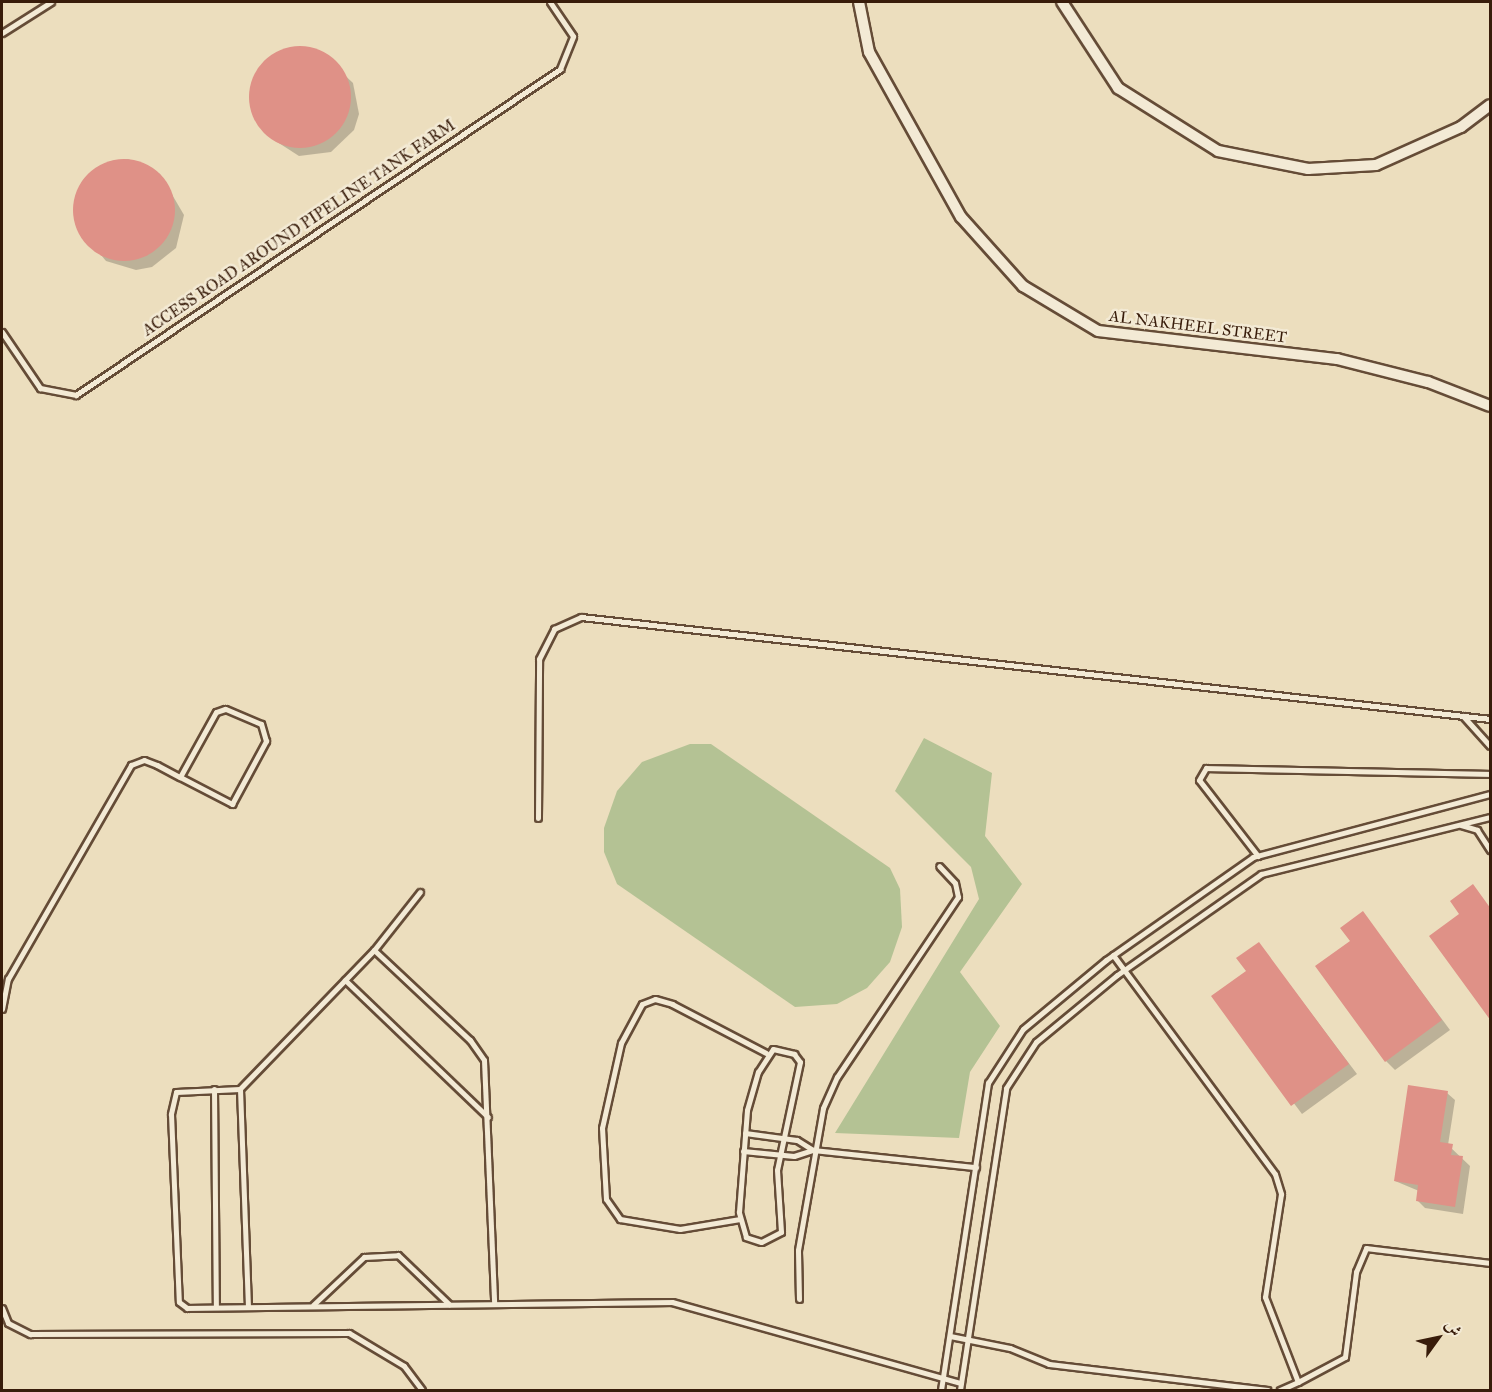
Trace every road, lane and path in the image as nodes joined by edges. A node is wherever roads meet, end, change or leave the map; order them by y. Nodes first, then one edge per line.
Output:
1 (51, 2) edge
2 (550, 2) edge
3 (859, 2) edge
4 (1062, 2) edge
5 (2, 33) edge
6 (1491, 105) edge
7 (2, 332) edge
8 (1491, 406) edge
9 (1463, 716) junction
10 (1491, 719) edge
11 (1491, 747) edge
12 (1491, 774) edge
13 (180, 777) junction
14 (1491, 794) edge
15 (1491, 817) edge
16 (538, 818) dead end
17 (1459, 824) junction
18 (1491, 850) edge
19 (1258, 856) junction
20 (939, 866) dead end
21 (420, 892) dead end
22 (374, 950) junction
23 (1113, 955) junction
24 (1124, 970) junction
25 (345, 980) junction
26 (2, 1009) edge
27 (766, 1053) junction
28 (214, 1089) junction
29 (240, 1089) junction
30 (488, 1117) junction
31 (745, 1133) junction
32 (783, 1138) junction
33 (813, 1150) junction
34 (743, 1151) junction
35 (780, 1155) junction
36 (976, 1167) junction
37 (740, 1219) junction
38 (1491, 1263) edge
39 (799, 1299) dead end
40 (494, 1303) junction
41 (449, 1304) junction
42 (313, 1305) junction
43 (248, 1306) junction
44 (216, 1307) junction
45 (2, 1308) edge
46 (950, 1336) junction
47 (968, 1339) junction
48 (943, 1380) junction
49 (1298, 1382) junction
50 (961, 1383) junction
51 (422, 1390) edge
52 (941, 1390) edge
53 (960, 1390) edge
54 (1267, 1390) edge
55 (1280, 1390) edge

1 - 5 lane
2 - 7 lane, ACCESS ROAD AROUND PIPELINE TANK FARM
3 - 8 street, AL NAKHEEL STREET
4 - 6 street
9 - 10 lane
9 - 11 lane
9 - 16 lane
12 - 19 lane
13 - 13 lane
13 - 26 lane
14 - 19 lane
15 - 17 lane
17 - 18 lane
17 - 24 lane
19 - 23 lane
20 - 33 lane
21 - 22 lane
22 - 25 lane
22 - 30 lane
23 - 24 lane
23 - 36 lane
24 - 47 lane
24 - 49 lane
25 - 29 lane
25 - 30 lane
27 - 31 lane
27 - 32 lane
27 - 37 lane
28 - 29 lane
28 - 44 lane
28 - 44 lane
29 - 43 lane
30 - 40 lane
31 - 32 lane
31 - 34 lane
32 - 33 lane
32 - 35 lane
33 - 35 lane
33 - 36 lane
33 - 39 lane
34 - 35 lane
34 - 37 lane
35 - 37 lane
36 - 46 lane
38 - 49 lane
40 - 41 lane
40 - 48 lane
41 - 42 lane
41 - 42 lane
42 - 43 lane
43 - 44 lane
45 - 51 lane
46 - 47 lane
46 - 48 lane
47 - 50 lane
47 - 54 lane
48 - 50 lane
48 - 52 lane
49 - 55 lane
50 - 53 lane

